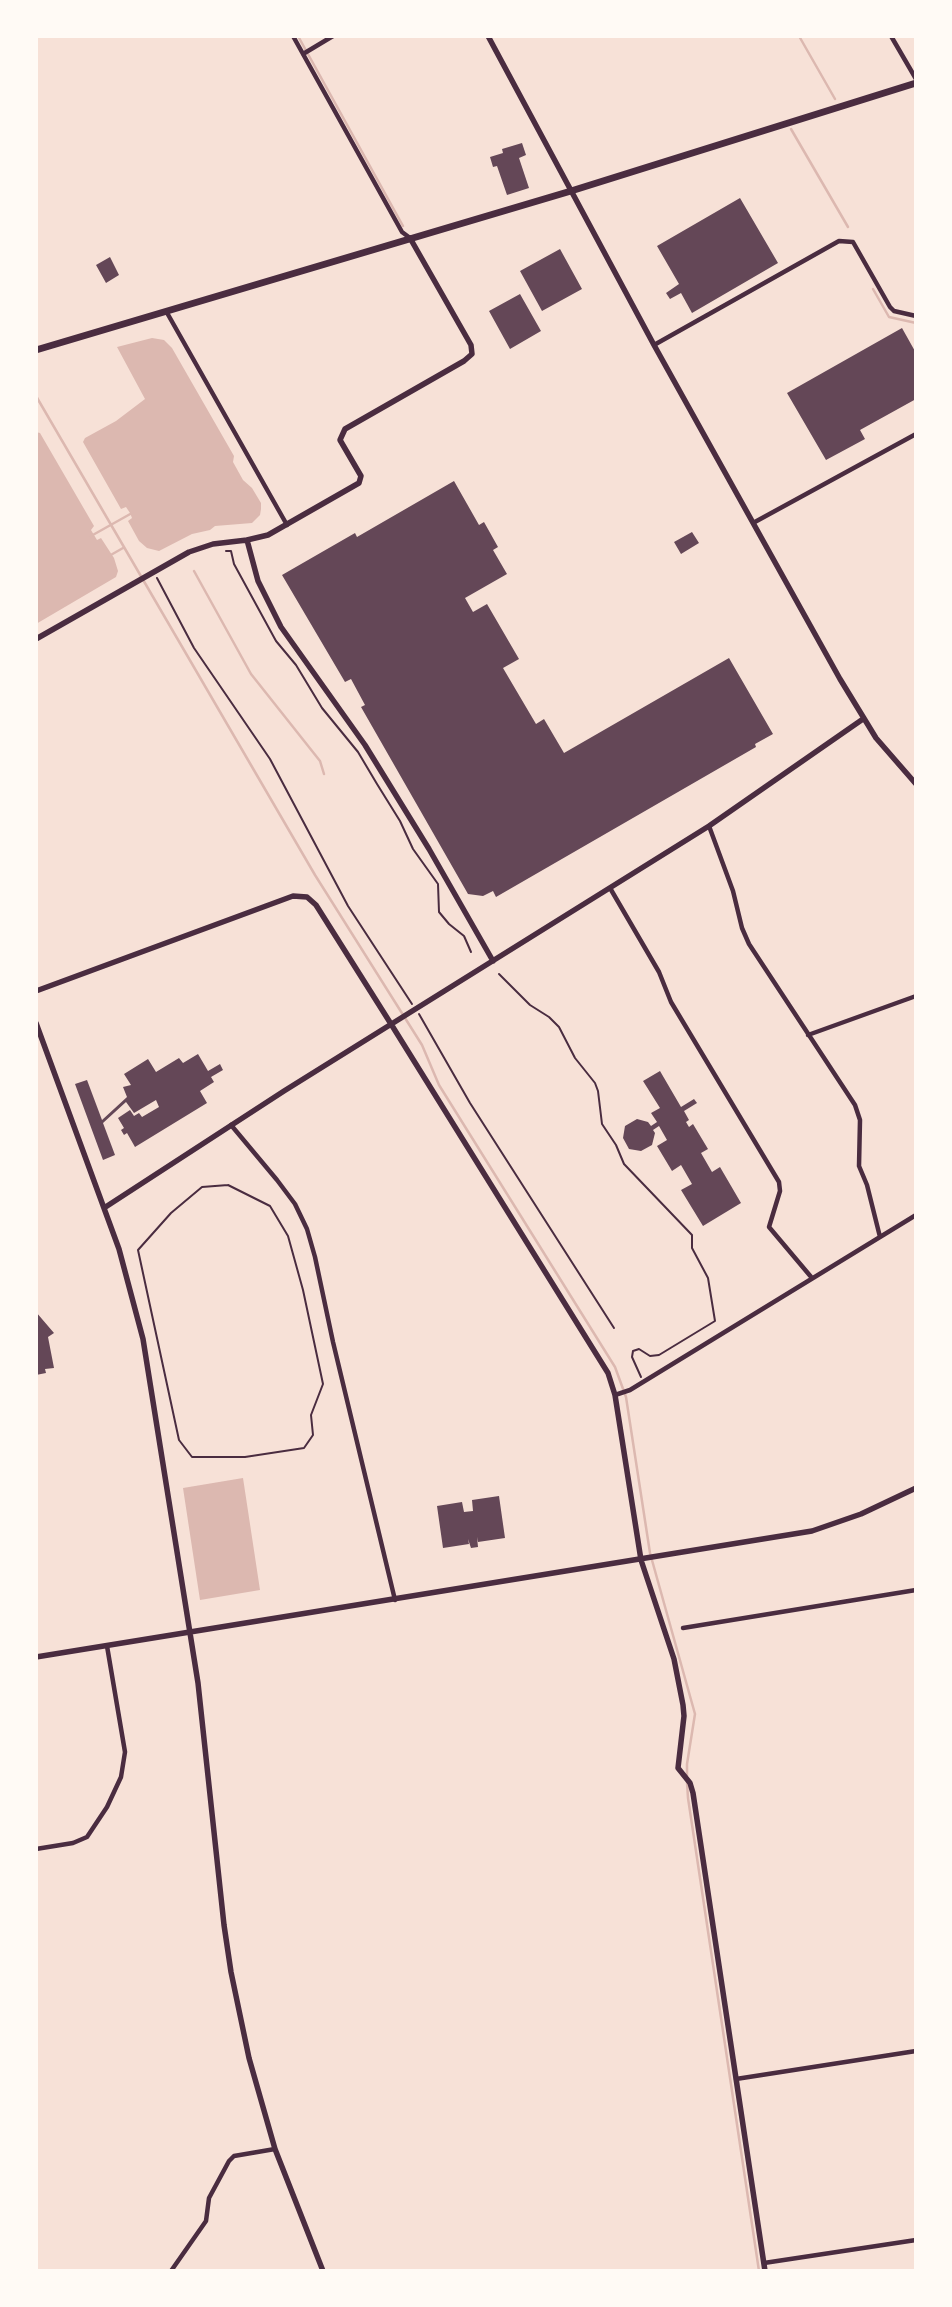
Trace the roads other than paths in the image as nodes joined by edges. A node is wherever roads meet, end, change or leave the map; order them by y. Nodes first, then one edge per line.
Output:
1 (293, 36) edge
2 (333, 36) edge
3 (488, 36) edge
4 (891, 36) edge
5 (303, 54) junction
6 (916, 81) edge
7 (571, 191) junction
8 (410, 238) junction
9 (166, 312) junction
10 (916, 316) edge
11 (654, 345) junction
12 (36, 350) edge
13 (916, 434) edge
14 (753, 523) junction
15 (288, 526) junction
16 (247, 540) junction
17 (36, 639) edge
18 (863, 719) junction
19 (916, 784) edge
20 (708, 826) junction
21 (610, 888) junction
22 (492, 961) junction
23 (36, 991) edge
24 (916, 996) edge
25 (394, 1022) junction
26 (36, 1023) edge
27 (808, 1035) junction
28 (39, 1038) edge
29 (232, 1125) junction
30 (104, 1208) junction
31 (916, 1215) edge
32 (880, 1237) junction
33 (812, 1278) junction
34 (615, 1395) junction
35 (916, 1488) edge
36 (641, 1560) junction
37 (916, 1590) edge
38 (395, 1600) junction
39 (683, 1628) dead end
40 (190, 1633) junction
41 (107, 1646) junction
42 (36, 1657) edge
43 (36, 1849) edge
44 (916, 2051) edge
45 (736, 2079) junction
46 (275, 2149) junction
47 (916, 2240) edge
48 (764, 2263) junction
49 (171, 2271) edge
50 (323, 2271) edge
51 (765, 2271) edge

1 - 5 street
2 - 5 street
3 - 7 street
4 - 6 street
5 - 8 street
6 - 7 main road
7 - 8 main road
7 - 11 street
8 - 9 main road
8 - 15 street
9 - 12 main road
9 - 15 street
10 - 11 street
11 - 14 street
13 - 14 street
14 - 18 street
15 - 16 street
16 - 17 street
16 - 22 street
18 - 19 street
18 - 20 street
20 - 21 street
20 - 27 street
21 - 22 street
21 - 33 street
22 - 25 street
23 - 25 street
24 - 27 street
25 - 29 street
25 - 34 street
26 - 28 street
27 - 32 street
28 - 30 street
29 - 30 street
29 - 38 street
30 - 40 street
31 - 32 street
32 - 33 street
33 - 34 street
34 - 36 street
35 - 36 street
36 - 38 street
36 - 45 street
37 - 39 street
38 - 40 street
40 - 41 street
40 - 46 street
41 - 42 street
41 - 43 street
44 - 45 street
45 - 48 street
46 - 49 street
46 - 50 street
47 - 48 street
48 - 51 street

